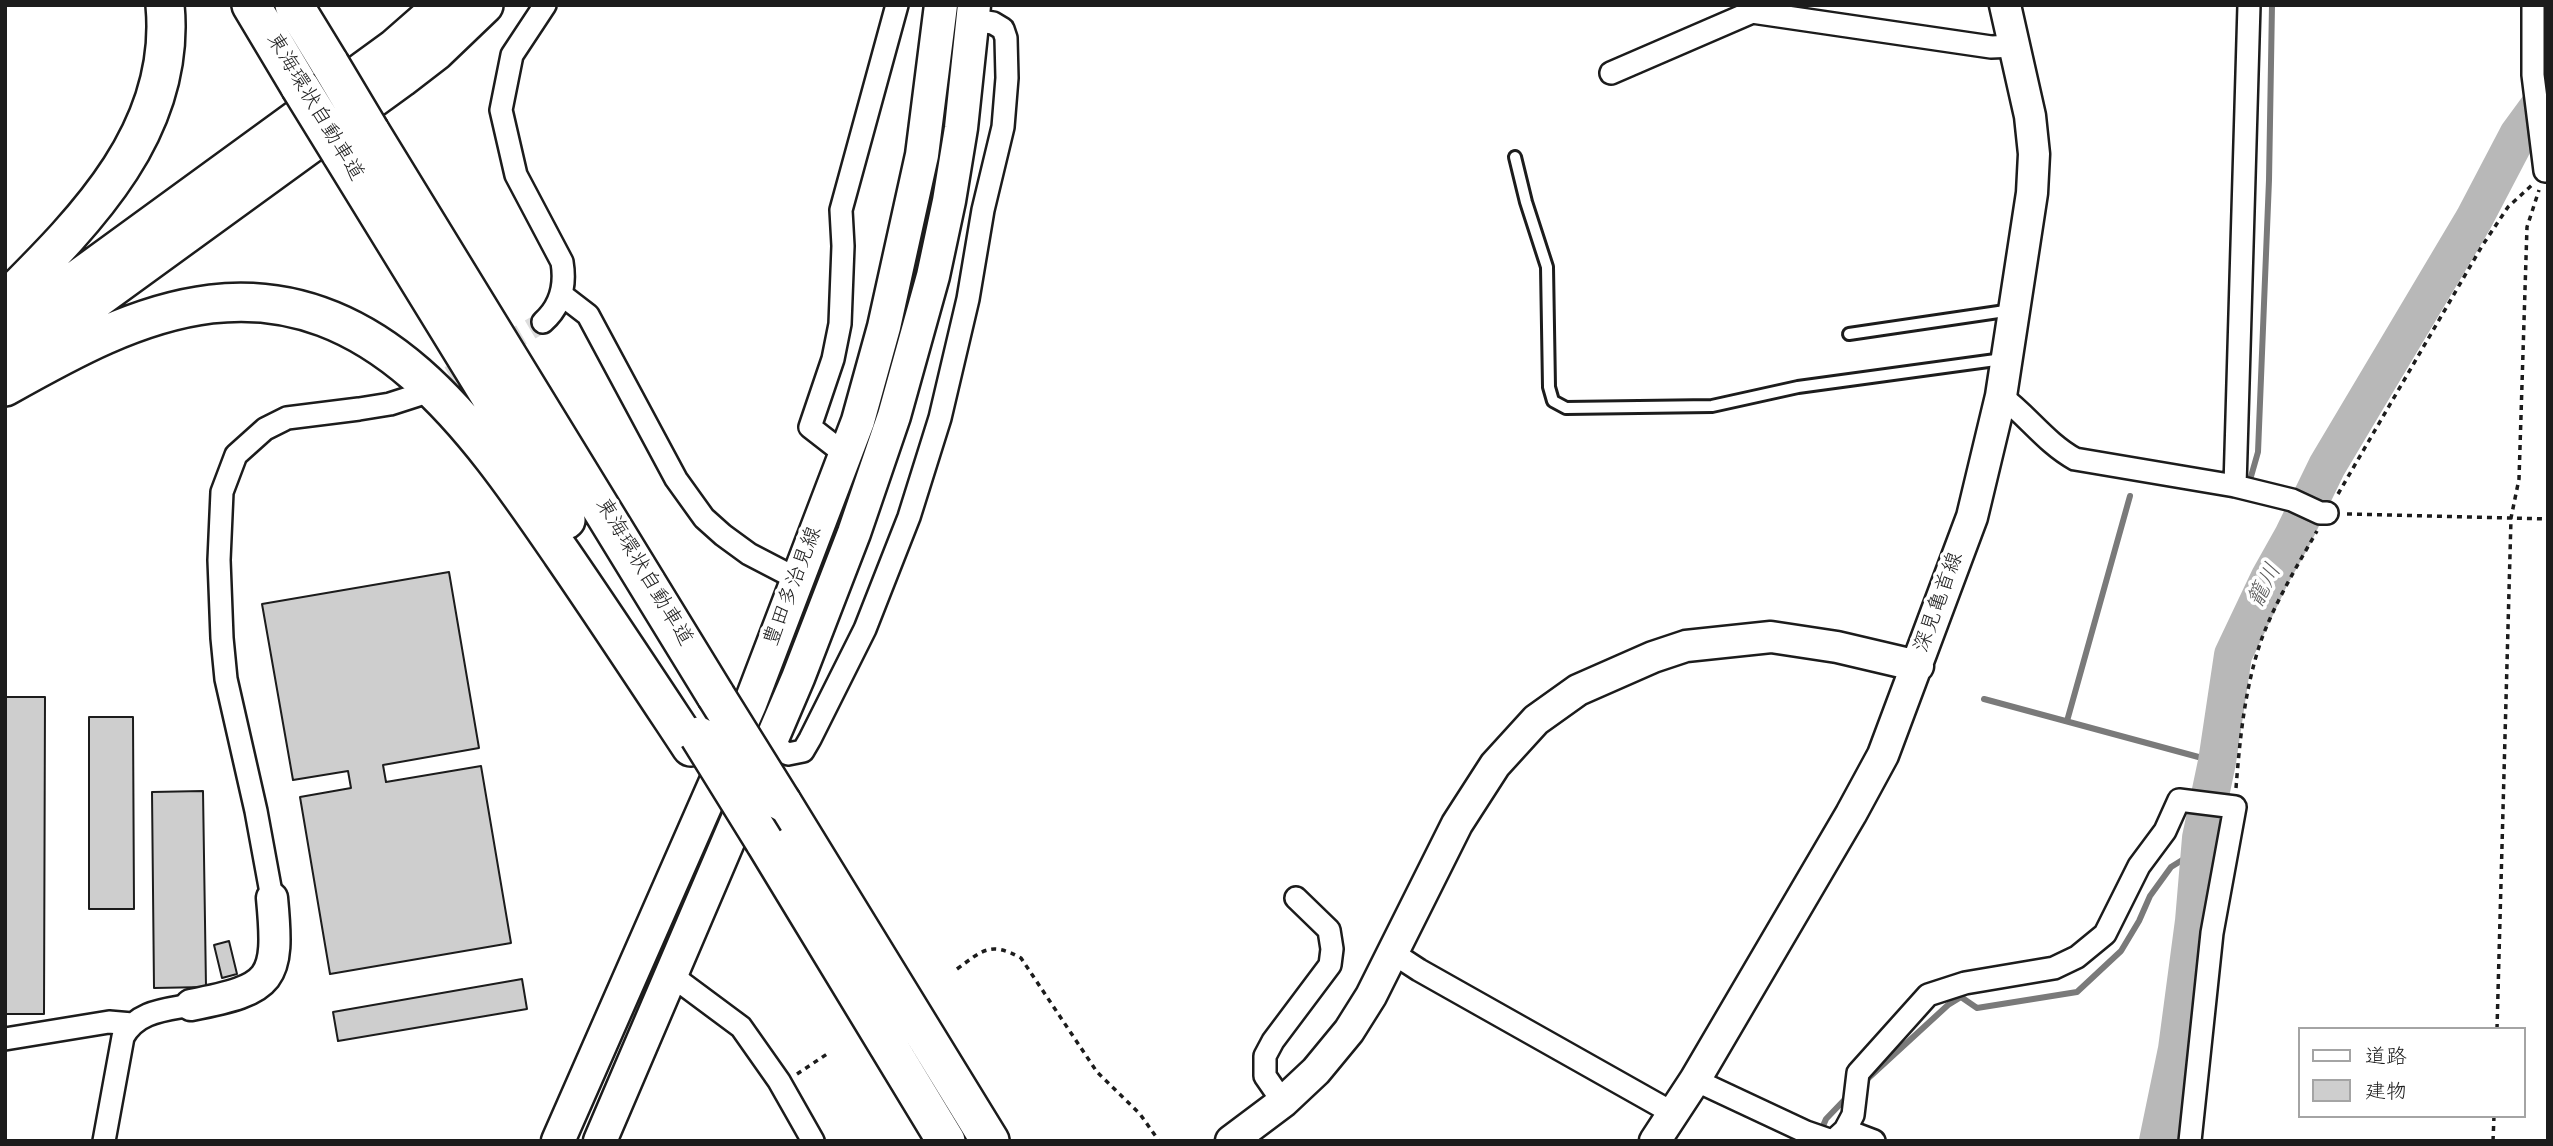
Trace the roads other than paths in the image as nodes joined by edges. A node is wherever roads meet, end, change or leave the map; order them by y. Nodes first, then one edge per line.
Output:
1 (165, 5) edge
2 (251, 5) edge
3 (294, 5) edge
4 (316, 5) edge
5 (444, 5) edge
6 (484, 5) edge
7 (545, 5) edge
8 (897, 5) edge
9 (941, 5) edge
10 (2005, 5) edge
11 (2249, 5) edge
12 (2533, 5) edge
13 (973, 12) edge
14 (2016, 46) junction
15 (338, 60) junction
16 (1611, 73) dead end
17 (1515, 157) dead end
18 (2545, 171) road end
19 (562, 295) junction
20 (5, 301) edge
21 (2015, 310) junction
22 (543, 322) tunnel mouth
23 (5, 332) edge
24 (1849, 334) dead end
25 (2006, 358) junction
26 (5, 366) edge
27 (5, 387) edge
28 (418, 395) tunnel mouth
29 (2001, 396) junction
30 (846, 456) junction
31 (2235, 486) junction
32 (2323, 513) road end
33 (799, 580) junction
34 (1918, 666) junction
35 (695, 742) junction
36 (769, 743) junction
37 (272, 898) joint
38 (1296, 898) dead end
39 (1393, 953) junction
40 (671, 975) junction
41 (191, 1005) joint
42 (132, 1024) junction
43 (5, 1039) edge
44 (1695, 1080) junction
45 (1283, 1102) junction
46 (1671, 1112) junction
47 (1833, 1133) edge
48 (104, 1141) edge
49 (558, 1141) edge
50 (600, 1141) edge
51 (813, 1141) edge
52 (946, 1141) edge
53 (990, 1141) edge
54 (1231, 1141) edge
55 (1655, 1141) edge
56 (1874, 1141) edge
57 (2190, 1141) edge

1 - 20 highway
2 - 35 highway, 東海環状自動車道, bridge
3 - 15 highway, 東海環状自動車道
4 - 15 highway
5 - 23 highway
6 - 26 highway
7 - 19 street
8 - 30 street
9 - 30 main road, 豊田多治見線
10 - 14 main road, 深見亀首線
11 - 31 street
12 - 18 street
13 - 36 main road, 豊田多治見線
13 - 36 street
14 - 16 street
14 - 21 main road, 深見亀首線
15 - 53 highway, 東海環状自動車道, bridge
17 - 25 lane
19 - 22 street
19 - 33 street
21 - 24 lane
21 - 25 main road, 深見亀首線
25 - 29 main road, 深見亀首線
27 - 35 highway
28 - 37 street
29 - 31 street
29 - 34 main road, 深見亀首線
30 - 33 main road, 豊田多治見線
31 - 32 street
33 - 49 main road, 豊田多治見線
34 - 39 main road
34 - 44 main road, 深見亀首線
35 - 52 highway, 東海環状自動車道, bridge
36 - 40 main road, 豊田多治見線
37 - 41 main road
38 - 45 street
39 - 45 main road
39 - 46 street
40 - 50 main road, 豊田多治見線
40 - 51 street
41 - 42 street
42 - 43 street
42 - 48 street
44 - 46 main road, 深見亀首線
44 - 47 street
45 - 54 main road
46 - 55 main road, 深見亀首線
47 - 56 street
47 - 57 street

